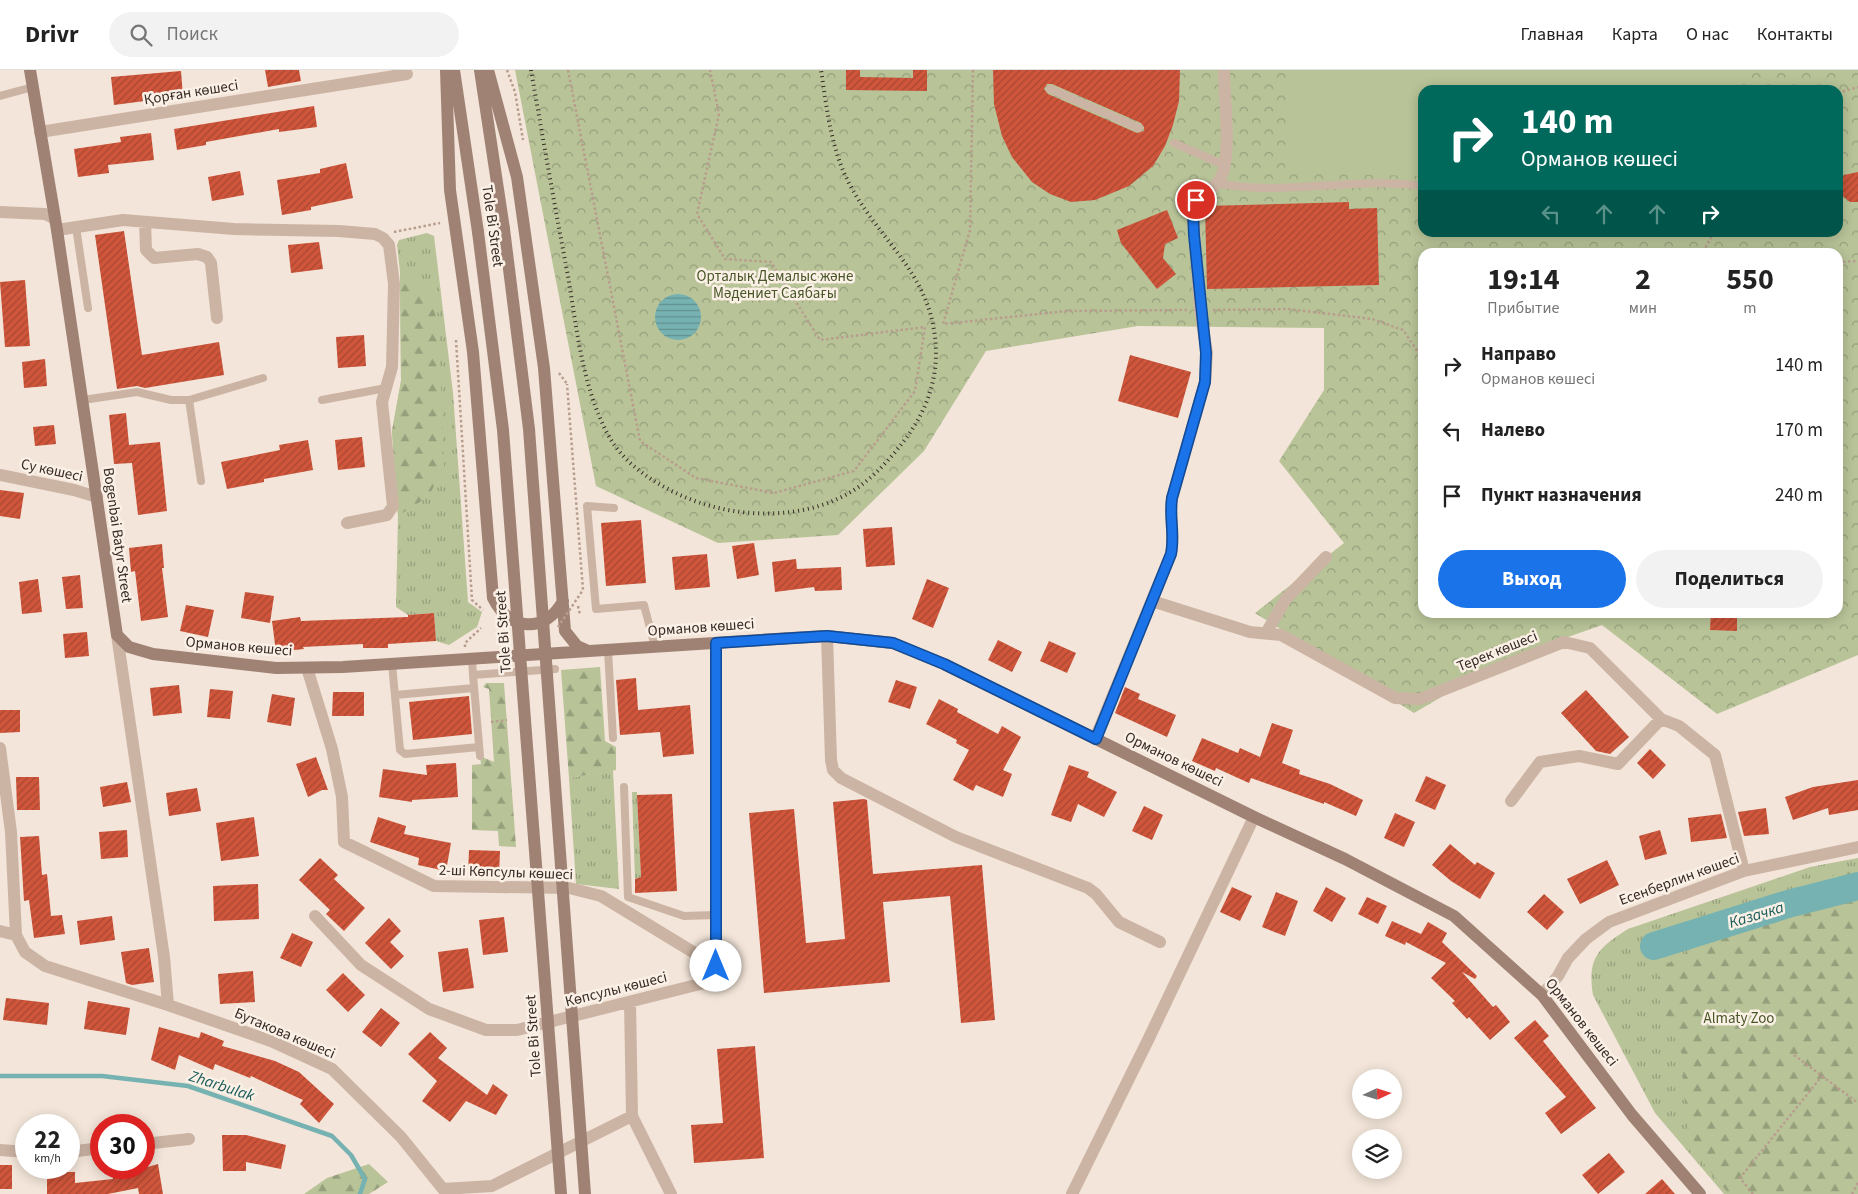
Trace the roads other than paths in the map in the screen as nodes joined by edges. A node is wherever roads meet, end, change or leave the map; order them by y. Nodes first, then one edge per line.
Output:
1 (30, 70) edge
2 (446, 70) edge
3 (454, 70) edge
4 (480, 70) edge
5 (488, 70) edge
6 (1224, 70) edge
7 (407, 74) dead end
8 (33, 87) junction
9 (1050, 89) dead end
10 (0, 96) edge
11 (1139, 128) dead end
12 (40, 132) junction
13 (1174, 143) dead end
14 (1224, 165) junction
15 (1218, 183) junction
16 (1418, 186) edge
17 (0, 212) edge
18 (145, 222) junction
19 (56, 225) junction
20 (76, 227) junction
21 (88, 308) dead end
22 (217, 318) dead end
23 (263, 378) dead end
24 (386, 388) junction
25 (83, 400) junction
26 (189, 400) junction
27 (322, 400) dead end
28 (0, 475) edge
29 (201, 481) dead end
30 (98, 498) junction
31 (614, 508) dead end
32 (347, 523) dead end
33 (1326, 557) dead end
34 (563, 601) junction
35 (1152, 601) junction
36 (1266, 633) junction
37 (117, 635) junction
38 (827, 636) junction
39 (716, 643) junction
40 (655, 647) junction
41 (586, 650) junction
42 (608, 650) junction
43 (472, 659) junction
44 (392, 664) junction
45 (307, 668) junction
46 (556, 669) dead end
47 (473, 676) junction
48 (474, 688) junction
49 (395, 695) junction
50 (1661, 719) junction
51 (613, 738) dead end
52 (1096, 739) junction
53 (479, 746) junction
54 (0, 748) edge
55 (480, 756) dead end
56 (624, 787) dead end
57 (1511, 801) dead end
58 (1254, 817) junction
59 (1858, 847) edge
60 (1744, 871) junction
61 (716, 915) junction
62 (315, 916) dead end
63 (0, 931) edge
64 (16, 935) junction
65 (1160, 942) dead end
66 (716, 966) junction
67 (1542, 995) junction
68 (630, 1002) junction
69 (168, 1005) junction
70 (632, 1116) junction
71 (189, 1138) dead end
72 (155, 1143) edge
73 (0, 1150) edge
74 (15, 1151) edge
75 (561, 1194) edge
76 (585, 1194) edge
77 (671, 1194) edge
78 (1072, 1194) edge
79 (1699, 1194) edge

1 - 8 main road, Bogenbai Batyr Street
2 - 34 main road
3 - 75 main road, Tole Bi Street, bridge
4 - 76 main road, Tole Bi Street, bridge
5 - 34 main road
6 - 14 street
7 - 12 street, Қорған көшесі
8 - 10 lane
8 - 12 main road, Bogenbai Batyr Street
9 - 11 lane
12 - 19 main road, Bogenbai Batyr Street
13 - 14 lane
14 - 15 street
15 - 16 lane
15 - 35 street
17 - 19 street
18 - 20 street
18 - 22 street
18 - 24 street
19 - 20 street
19 - 25 main road, Bogenbai Batyr Street
20 - 21 lane
23 - 26 lane
24 - 27 lane
24 - 32 street
25 - 26 lane
25 - 30 main road, Bogenbai Batyr Street
26 - 29 lane
28 - 30 street, Су көшесі
30 - 37 main road, Bogenbai Batyr Street
31 - 40 lane
33 - 36 street
34 - 41 main road
35 - 36 street, Терек көшесі
35 - 52 street
36 - 50 street, Терек көшесі
37 - 45 main road, Орманов көшесі
37 - 69 street, Bogenbai Batyr Street
38 - 39 main road, Орманов көшесі
38 - 52 main road, Орманов көшесі
38 - 65 street
39 - 40 main road, Орманов көшесі
39 - 61 street
40 - 42 main road, Орманов көшесі
41 - 42 main road, Орманов көшесі
41 - 43 main road, Орманов көшесі
42 - 51 lane
43 - 44 main road, Орманов көшесі
43 - 47 lane
44 - 45 main road, Орманов көшесі
44 - 49 lane
45 - 66 street, 2-ші Көпсулы көшесі
46 - 47 lane
47 - 48 lane
48 - 49 lane
48 - 53 lane
49 - 53 lane
50 - 57 street
50 - 60 street, Терек көшесі
52 - 58 main road, Орманов көшесі
53 - 55 lane
54 - 64 street
56 - 61 lane
58 - 67 main road, Орманов көшесі
58 - 78 street
59 - 60 street, Есенберлин көшесі
60 - 67 street, Есенберлин көшесі
61 - 66 street
62 - 68 street, Көпсулы көшесі
63 - 64 street
64 - 69 street, Бутакова көшесі
66 - 68 street, Көпсулы көшесі
67 - 79 main road, Орманов көшесі
68 - 70 street
69 - 70 street, Бутакова көшесі
70 - 77 street
71 - 72 street
73 - 74 street

